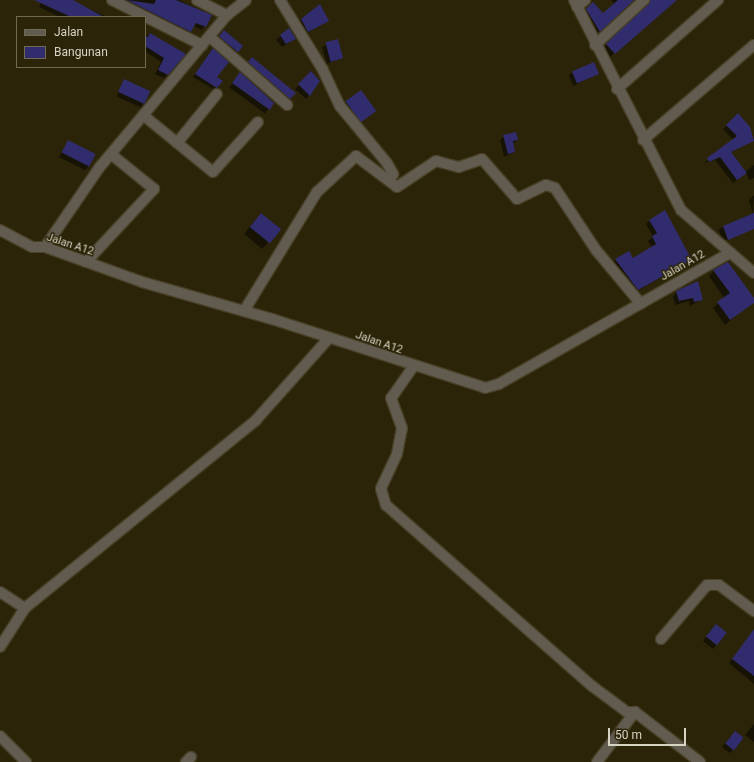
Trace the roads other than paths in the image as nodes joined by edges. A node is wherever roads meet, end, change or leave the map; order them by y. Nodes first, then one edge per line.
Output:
1 (112, 0) edge
2 (197, 0) edge
3 (246, 0) edge
4 (280, 0) edge
5 (585, 0) edge
6 (644, 0) edge
7 (718, 0) edge
8 (576, 4) edge
9 (227, 15) junction
10 (143, 16) edge
11 (146, 17) edge
12 (210, 37) junction
13 (595, 45) junction
14 (754, 45) edge
15 (202, 46) junction
16 (617, 89) junction
17 (217, 94) dead end
18 (287, 105) dead end
19 (144, 115) junction
20 (258, 122) dead end
21 (643, 140) junction
22 (177, 143) junction
23 (111, 154) junction
24 (388, 179) junction
25 (0, 230) edge
26 (45, 247) junction
27 (730, 253) junction
28 (86, 262) junction
29 (754, 273) edge
30 (641, 304) junction
31 (244, 311) junction
32 (329, 338) junction
33 (413, 367) junction
34 (0, 592) edge
35 (25, 608) junction
36 (754, 611) edge
37 (661, 639) dead end
38 (0, 647) edge
39 (635, 712) junction
40 (0, 736) edge
41 (26, 762) edge
42 (597, 762) edge
43 (700, 762) edge

1 - 10 street
2 - 9 street
3 - 9 street
4 - 24 street
5 - 8 street
6 - 13 street
7 - 16 street
8 - 13 street
9 - 12 street
11 - 15 street
12 - 15 street
12 - 18 street
13 - 16 street
14 - 21 street
15 - 19 street
16 - 21 street
17 - 22 street
19 - 22 street
19 - 23 street
20 - 22 street
21 - 27 street
23 - 26 street
23 - 28 street
24 - 30 street
24 - 31 street
25 - 26 street, Jalan A12
26 - 28 street, Jalan A12
27 - 29 street
27 - 30 street, Jalan A12
28 - 31 street, Jalan A12
30 - 33 street, Jalan A12
31 - 32 street, Jalan A12
32 - 33 street, Jalan A12
32 - 35 street
33 - 39 street
34 - 35 street
35 - 38 street
36 - 37 street
39 - 42 street
39 - 43 street
40 - 41 street

